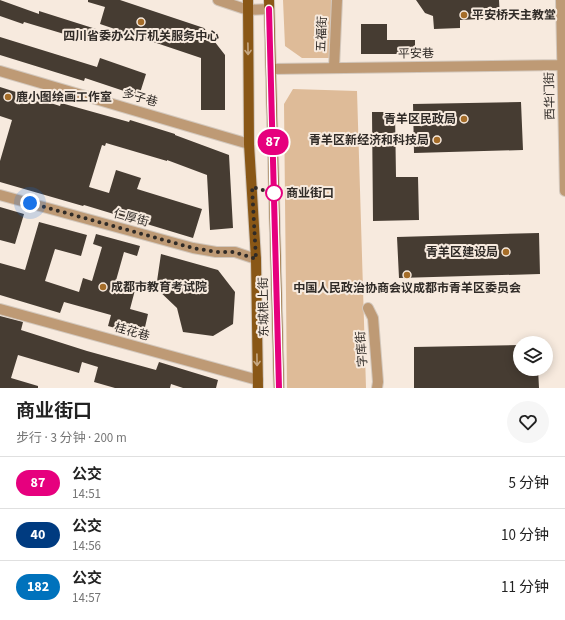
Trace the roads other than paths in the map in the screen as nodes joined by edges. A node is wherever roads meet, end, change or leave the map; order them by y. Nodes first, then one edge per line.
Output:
1 (218, 0) edge
2 (337, 0) edge
3 (561, 0) edge
4 (248, 5) edge
5 (269, 5) edge
6 (562, 65) junction
7 (334, 68) junction
8 (271, 70) junction
9 (0, 71) edge
10 (249, 144) junction
11 (565, 191) edge
12 (0, 195) edge
13 (256, 259) junction
14 (0, 308) edge
15 (368, 308) dead end
16 (258, 384) edge
17 (279, 388) edge
18 (377, 388) edge

1 - 4 street
2 - 7 street, 五福街
3 - 6 street, 西华门街
4 - 5 street
4 -> 10 main road, 东城根上街
5 - 8 main road, 东城根上街
6 - 7 street, 平安巷
6 - 11 street, 西华门街
7 - 8 street, 平安巷
8 - 17 main road, 东城根上街
9 - 10 street, 多子巷
10 - 13 main road, 东城根上街
12 - 13 street, 仁厚街
13 -> 16 main road, 东城根上街
14 - 16 street, 桂花巷
15 - 18 street, 字库街

